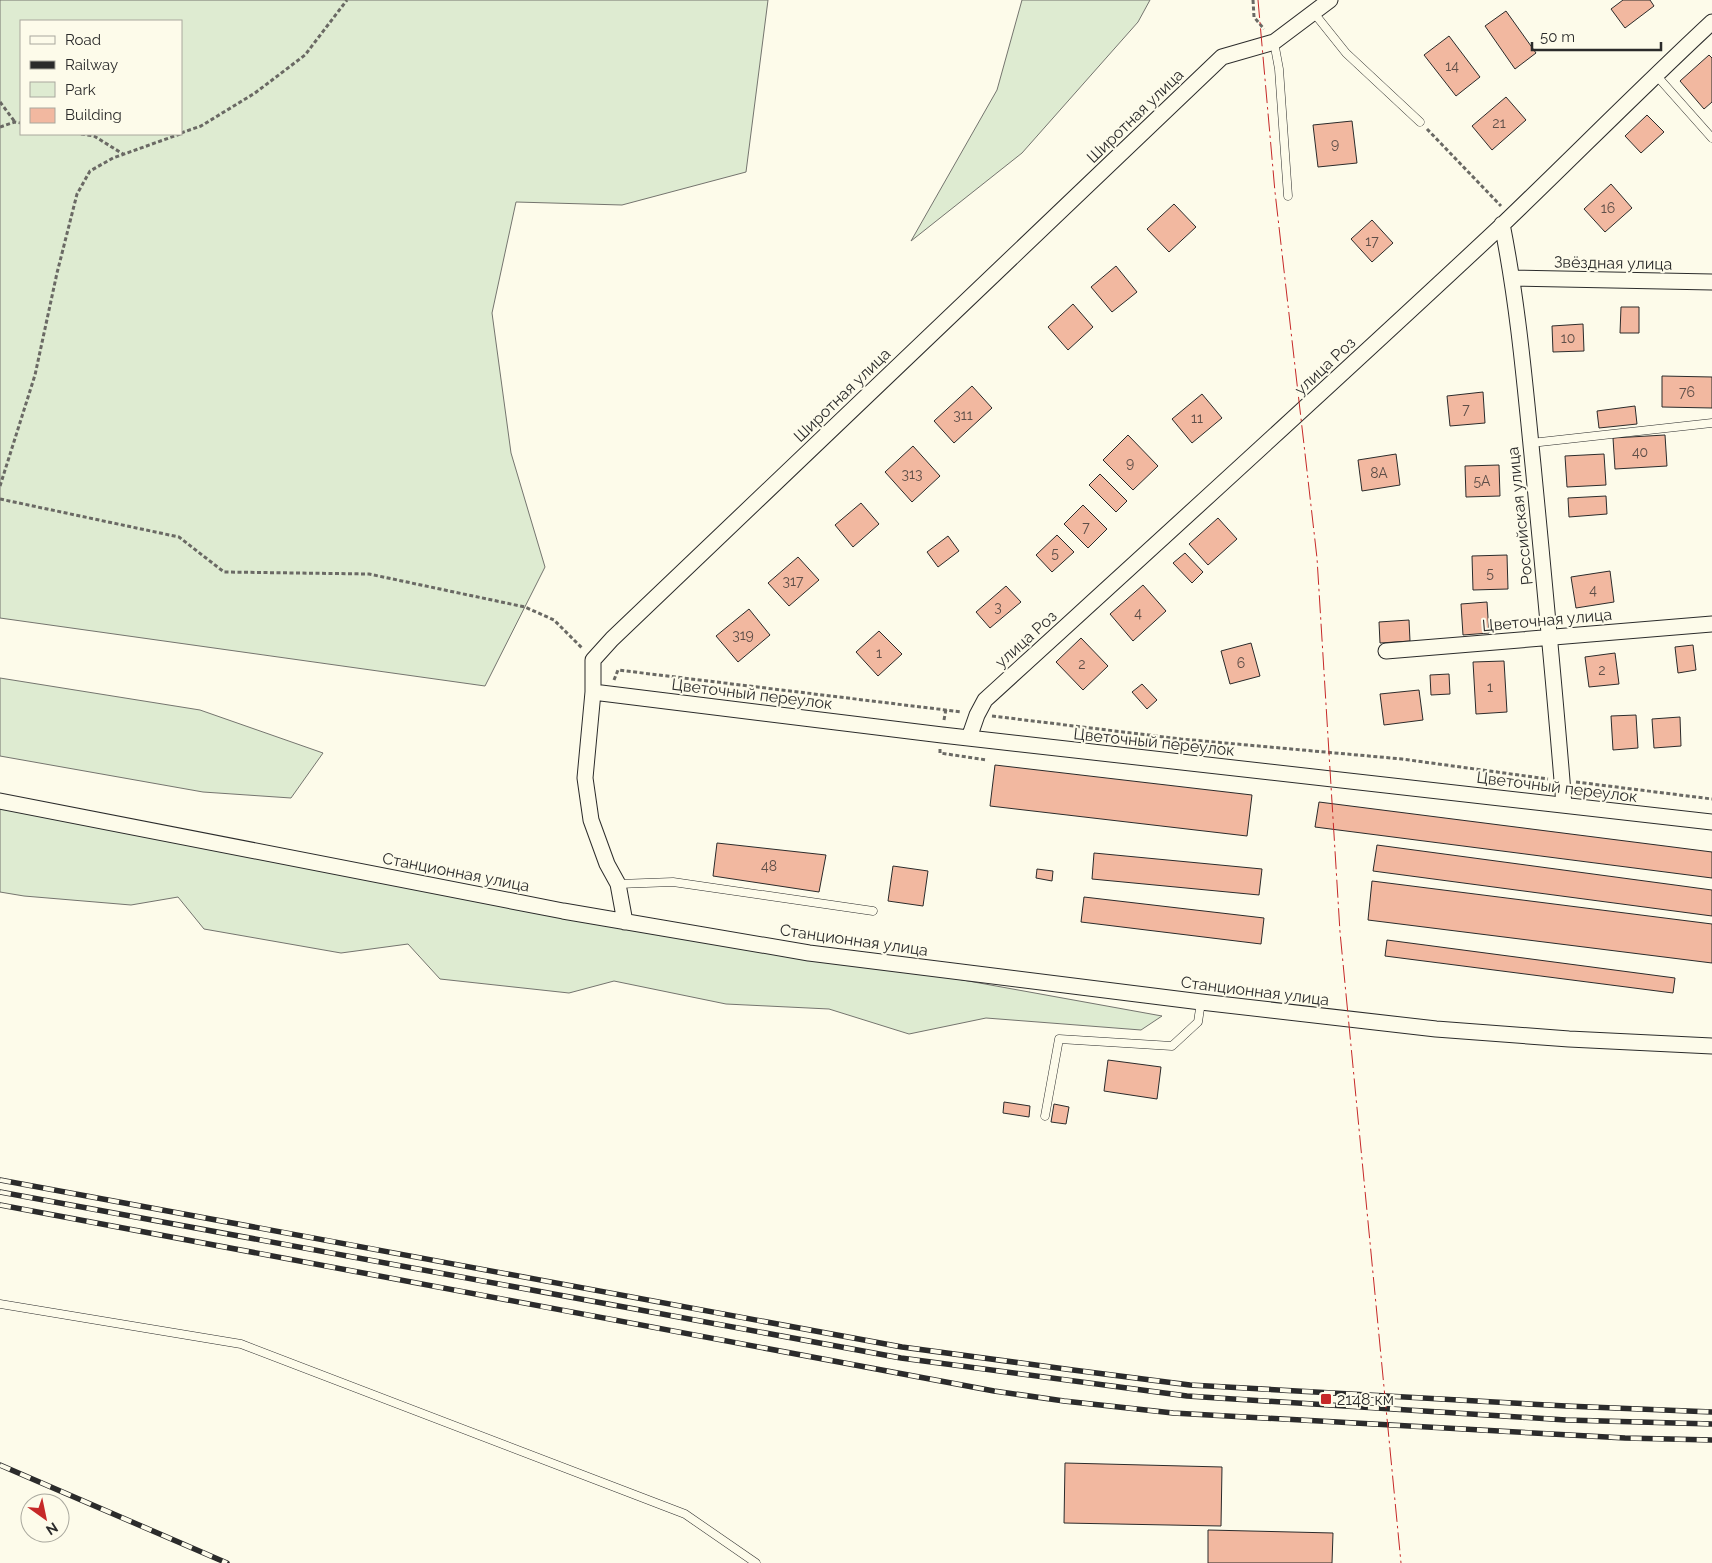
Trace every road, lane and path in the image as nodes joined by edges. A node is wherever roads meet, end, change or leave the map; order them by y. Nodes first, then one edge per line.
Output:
1 (347, 0) edge
2 (1253, 0) edge
3 (1330, 0) edge
4 (1314, 13) junction
5 (1712, 22) edge
6 (1274, 42) junction
7 (1656, 75) junction
8 (0, 102) edge
9 (15, 122) junction
10 (1420, 122) joint
11 (20, 123) edge
12 (0, 127) edge
13 (182, 134) edge
14 (88, 135) edge
15 (178, 135) edge
16 (1712, 138) edge
17 (124, 154) junction
18 (1288, 196) dead end
19 (1507, 220) junction
20 (1513, 278) junction
21 (1712, 282) edge
22 (1712, 424) edge
23 (1531, 443) junction
24 (0, 486) edge
25 (0, 499) edge
26 (1712, 624) edge
27 (1550, 637) junction
28 (1386, 651) dead end
29 (593, 660) junction
30 (593, 692) junction
31 (969, 738) junction
32 (0, 801) edge
33 (1564, 805) junction
34 (1712, 822) edge
35 (618, 884) junction
36 (873, 912) dead end
37 (626, 922) junction
38 (1201, 1002) junction
39 (1712, 1046) edge
40 (1045, 1116) dead end
41 (0, 1304) edge
42 (756, 1563) edge

1 - 13 path
2 - 6 path
3 - 4 street, Широтная улица
4 - 6 street, Широтная улица
4 - 10 lane
5 - 7 street, улица Роз
6 - 18 lane
6 - 29 street, Широтная улица
7 - 16 lane
7 - 19 street, улица Роз
8 - 9 path
9 - 11 path
9 - 12 path
10 - 19 path
14 - 17 path
15 - 17 path
17 - 24 path
19 - 20 street, Российская улица
19 - 31 street, улица Роз
20 - 21 street, Звёздная улица
20 - 23 street, Российская улица
22 - 23 lane
23 - 27 street, Российская улица
25 - 29 path
26 - 27 street, Цветочная улица
27 - 28 street, Цветочная улица
27 - 33 street, Российская улица
29 - 30 street
30 - 31 street, Цветочный переулок
30 - 35 street
31 - 33 street, Цветочный переулок
32 - 37 street, Станционная улица
33 - 34 street, Цветочный переулок
35 - 36 lane
35 - 37 street
37 - 38 street, Станционная улица
38 - 39 street, Станционная улица
38 - 40 lane
41 - 42 lane

